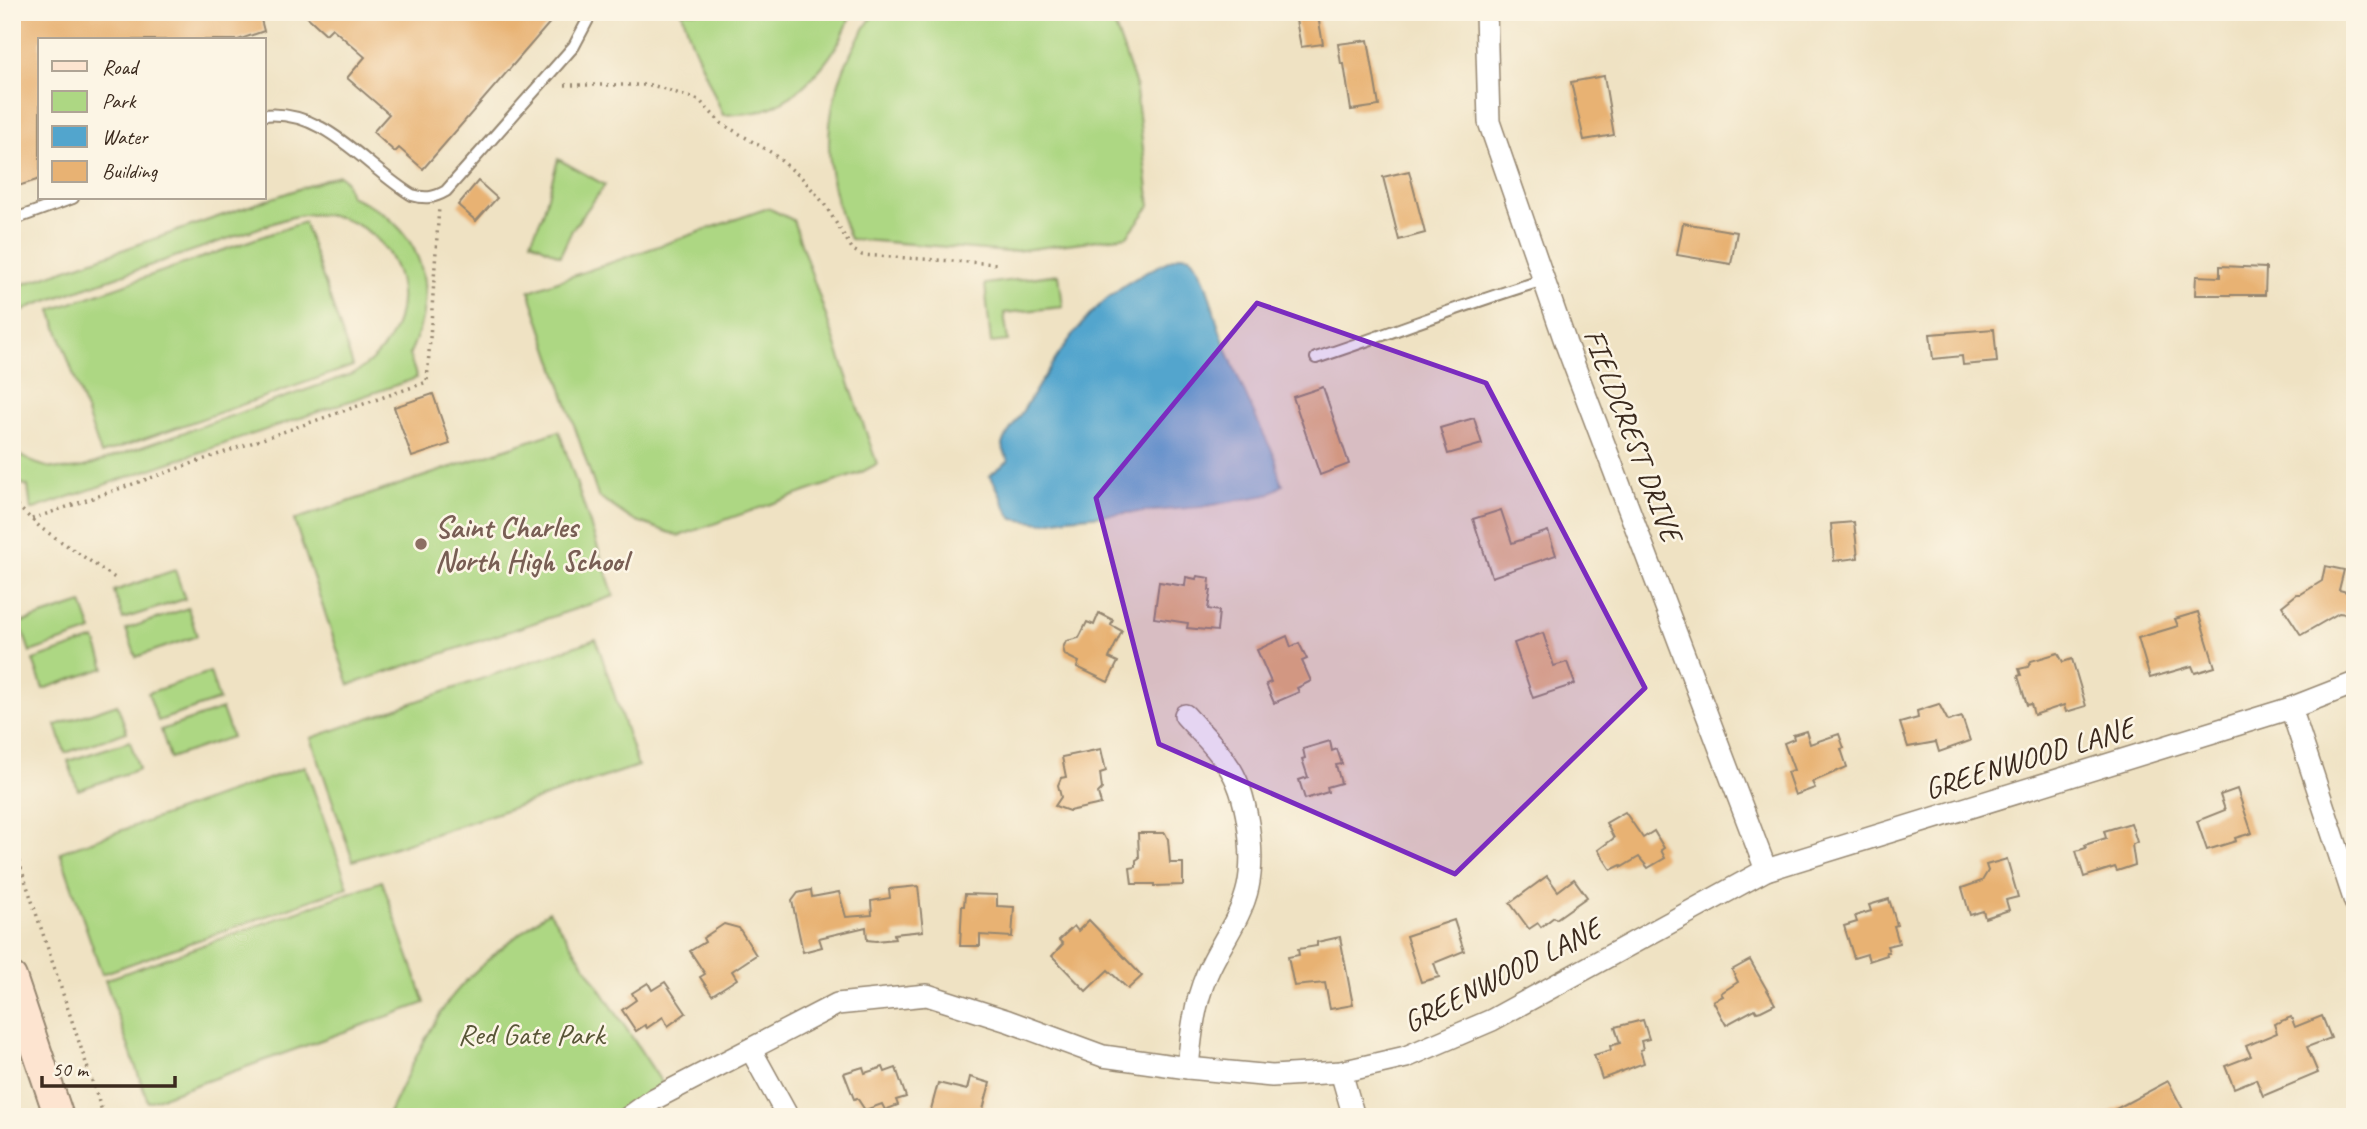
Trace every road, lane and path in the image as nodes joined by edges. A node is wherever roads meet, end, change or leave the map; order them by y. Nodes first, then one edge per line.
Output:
1 (592, 12) edge
2 (1486, 12) edge
3 (565, 85) dead end
4 (266, 115) edge
5 (440, 194) junction
6 (67, 200) edge
7 (12, 220) edge
8 (998, 264) dead end
9 (1544, 279) junction
10 (1316, 358) dead end
11 (12, 501) edge
12 (32, 519) junction
13 (118, 580) dead end
14 (2355, 683) edge
15 (2291, 708) junction
16 (1185, 715) dead end
17 (12, 841) edge
18 (1766, 870) junction
19 (2355, 902) edge
20 (12, 977) edge
21 (751, 1050) junction
22 (1188, 1068) junction
23 (1340, 1072) junction
24 (59, 1117) edge
25 (104, 1117) edge
26 (629, 1117) edge
27 (788, 1117) edge
28 (1354, 1117) edge

1 - 5 lane
2 - 9 street, FIELDCREST DRIVE
3 - 8 path
4 - 5 lane
5 - 12 path
6 - 7 lane
9 - 10 lane
9 - 18 street, FIELDCREST DRIVE
11 - 12 path
12 - 13 path
14 - 15 street, GREENWOOD LANE
15 - 18 street, GREENWOOD LANE
15 - 19 street
16 - 22 street
17 - 25 path
18 - 23 street, GREENWOOD LANE
20 - 24 main road
21 - 22 street, GREENWOOD LANE
21 - 26 street, GREENWOOD LANE
21 - 27 street
22 - 23 street, GREENWOOD LANE
23 - 28 street

